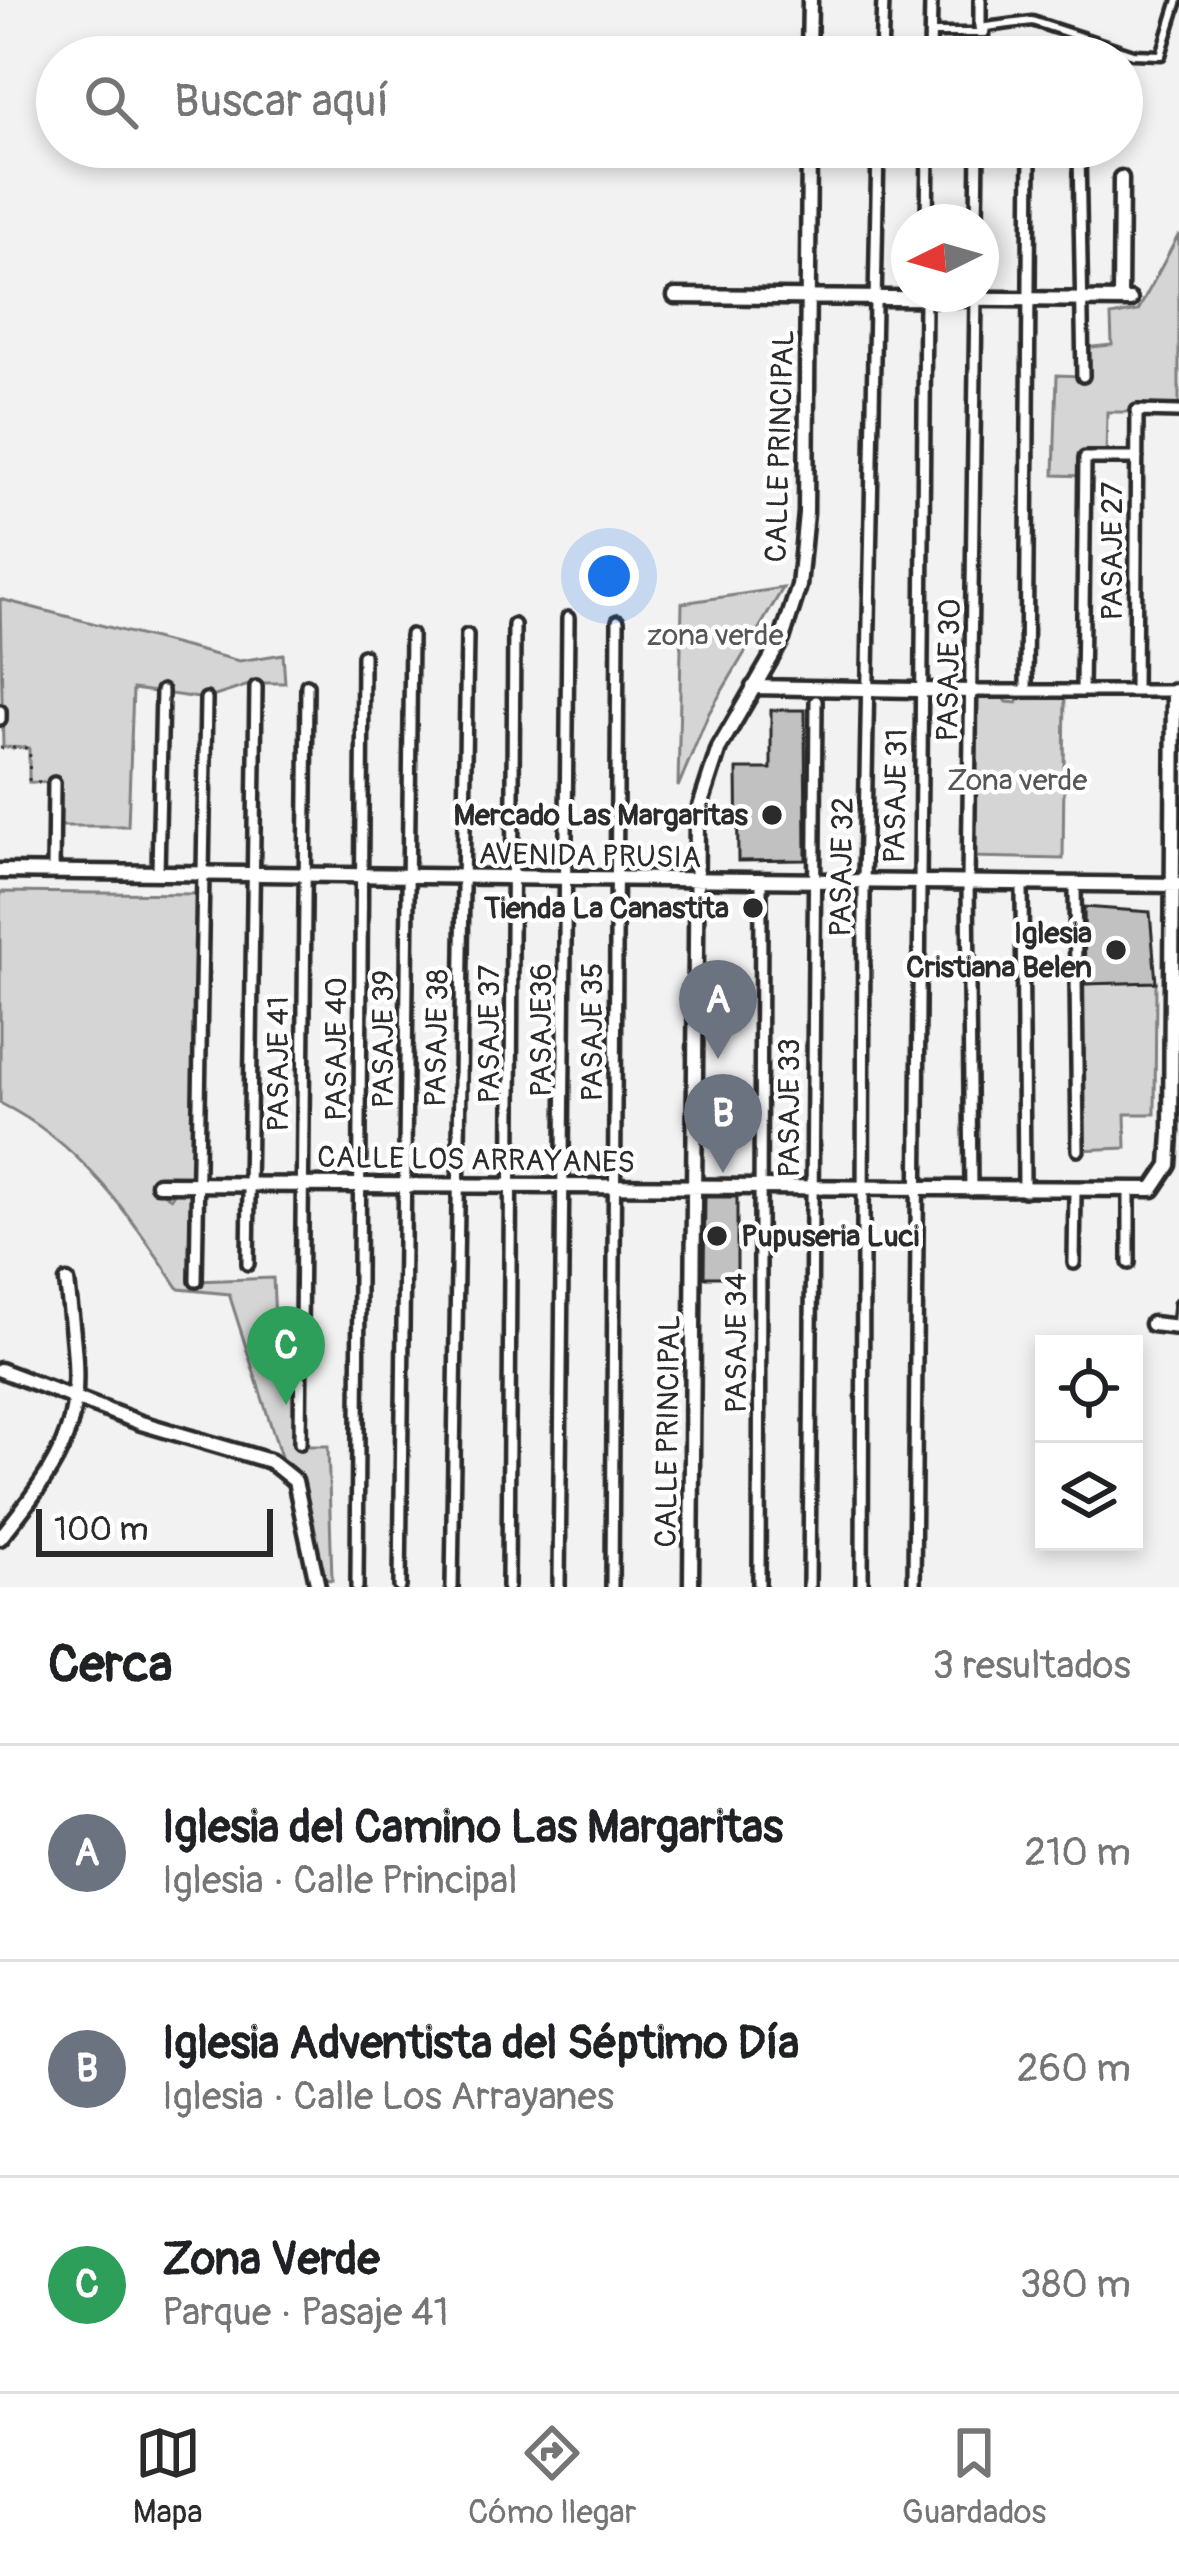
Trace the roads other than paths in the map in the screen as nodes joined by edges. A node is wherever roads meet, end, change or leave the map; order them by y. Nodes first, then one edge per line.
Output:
1 (810, 0) edge
2 (883, 0) edge
3 (931, 0) edge
4 (980, 0) edge
5 (1178, 0) edge
6 (980, 27) dead end
7 (930, 33) joint
8 (809, 36) edge
9 (882, 36) edge
10 (1078, 36) edge
11 (1143, 54) edge
12 (809, 168) edge
13 (877, 168) edge
14 (928, 168) edge
15 (978, 168) edge
16 (1030, 168) edge
17 (1079, 168) edge
18 (1121, 178) dead end
19 (927, 204) edge
20 (977, 204) edge
21 (675, 296) dead end
22 (808, 296) junction
23 (873, 297) junction
24 (891, 297) edge
25 (999, 298) edge
26 (1030, 300) junction
27 (1082, 300) junction
28 (925, 312) edge
29 (976, 312) edge
30 (1083, 376) dead end
31 (1179, 412) edge
32 (1137, 458) junction
33 (568, 618) dead end
34 (618, 621) dead end
35 (514, 625) dead end
36 (466, 634) dead end
37 (412, 635) dead end
38 (362, 655) dead end
39 (307, 685) dead end
40 (256, 687) dead end
41 (753, 687) junction
42 (870, 689) junction
43 (922, 690) junction
44 (162, 691) dead end
45 (974, 691) junction
46 (1026, 691) junction
47 (1082, 691) junction
48 (1135, 691) junction
49 (1176, 691) edge
50 (206, 700) dead end
51 (816, 701) dead end
52 (54, 783) road end
53 (0, 871) edge
54 (53, 872) junction
55 (158, 874) junction
56 (201, 874) junction
57 (254, 875) junction
58 (303, 875) junction
59 (361, 876) junction
60 (409, 877) junction
61 (463, 878) junction
62 (512, 879) junction
63 (566, 879) junction
64 (616, 880) junction
65 (697, 882) junction
66 (761, 883) junction
67 (814, 883) junction
68 (864, 883) junction
69 (918, 883) junction
70 (968, 884) junction
71 (1176, 884) edge
72 (1022, 885) junction
73 (1075, 886) junction
74 (1176, 1097) edge
75 (1078, 1150) dead end
76 (301, 1182) junction
77 (359, 1182) junction
78 (250, 1183) junction
79 (406, 1183) junction
80 (459, 1183) junction
81 (158, 1184) dead end
82 (196, 1184) junction
83 (513, 1185) junction
84 (564, 1186) junction
85 (616, 1186) junction
86 (694, 1187) junction
87 (760, 1187) junction
88 (812, 1188) junction
89 (865, 1189) junction
90 (918, 1190) junction
91 (971, 1190) junction
92 (1024, 1191) junction
93 (1075, 1192) junction
94 (1129, 1192) junction
95 (1074, 1263) dead end
96 (1129, 1263) dead end
97 (248, 1264) dead end
98 (196, 1281) dead end
99 (67, 1282) dead end
100 (1179, 1303) edge
101 (1152, 1324) dead end
102 (1178, 1326) edge
103 (0, 1370) edge
104 (79, 1398) junction
105 (300, 1443) dead end
106 (0, 1538) edge
107 (318, 1587) edge
108 (357, 1587) edge
109 (400, 1587) edge
110 (452, 1587) edge
111 (508, 1587) edge
112 (559, 1587) edge
113 (612, 1587) edge
114 (691, 1587) edge
115 (759, 1587) edge
116 (809, 1587) edge
117 (862, 1587) edge
118 (914, 1587) edge

1 - 8 street
2 - 9 street
3 - 7 street
4 - 6 street
5 - 11 lane
7 - 10 lane
12 - 22 street, CALLE PRINCIPAL
13 - 23 street, PASAJE 32
14 - 19 street
15 - 20 street
16 - 26 street
17 - 27 street
18 - 27 street
21 - 22 street
22 - 23 street
22 - 41 street, CALLE PRINCIPAL
23 - 24 street
23 - 42 street, PASAJE 32
25 - 26 street
26 - 27 street
26 - 46 street
27 - 30 street
28 - 43 street, PASAJE 31
29 - 45 street, PASAJE 30
31 - 32 street, PASAJE 27
32 - 47 street
32 - 48 street, PASAJE 27
33 - 63 street, PASAJE36
34 - 64 street, PASAJE 35
35 - 62 street, PASAJE 37
36 - 61 street, PASAJE 38
37 - 60 street, PASAJE 39
38 - 59 street, PASAJE 40
39 - 58 street, PASAJE 41
40 - 57 street
41 - 42 street
41 - 65 street, CALLE PRINCIPAL
42 - 43 street
42 - 68 street, PASAJE 32
43 - 45 street
43 - 69 street, PASAJE 31
44 - 55 street
45 - 46 street
45 - 70 street, PASAJE 30
46 - 47 street
47 - 48 street
48 - 49 street
49 - 71 street
50 - 56 street
51 - 67 street, PASAJE 33
52 - 54 street
53 - 54 street, AVENIDA PRUSIA
54 - 55 street, AVENIDA PRUSIA
55 - 56 street, AVENIDA PRUSIA
56 - 57 street, AVENIDA PRUSIA
56 - 82 street
57 - 58 street, AVENIDA PRUSIA
57 - 78 street
58 - 59 street, AVENIDA PRUSIA
58 - 76 street, PASAJE 41
59 - 60 street, AVENIDA PRUSIA
59 - 77 street, PASAJE 40
60 - 61 street, AVENIDA PRUSIA
60 - 79 street, PASAJE 39
61 - 62 street, AVENIDA PRUSIA
61 - 80 street, PASAJE 38
62 - 63 street, AVENIDA PRUSIA
62 - 83 street, PASAJE 37
63 - 64 street, AVENIDA PRUSIA
63 - 84 street, PASAJE36
64 - 65 street, AVENIDA PRUSIA
64 - 85 street, PASAJE 35
65 - 66 street, AVENIDA PRUSIA
65 - 86 street, CALLE PRINCIPAL
66 - 67 street, AVENIDA PRUSIA
66 - 87 street, PASAJE 34
67 - 68 street, AVENIDA PRUSIA
67 - 88 street, PASAJE 33
68 - 69 street, AVENIDA PRUSIA
68 - 89 street, PASAJE 32
69 - 70 street, AVENIDA PRUSIA
69 - 90 street, PASAJE 31
70 - 72 street, AVENIDA PRUSIA
70 - 91 street, PASAJE 30
71 - 73 street, AVENIDA PRUSIA
71 - 74 street
72 - 73 street, AVENIDA PRUSIA
72 - 92 street
73 - 75 street
74 - 94 street, CALLE LOS ARRAYANES
76 - 77 street, CALLE LOS ARRAYANES
76 - 78 street, CALLE LOS ARRAYANES
76 - 105 street, PASAJE 41
77 - 79 street, CALLE LOS ARRAYANES
77 - 108 street, PASAJE 40
78 - 82 street, CALLE LOS ARRAYANES
78 - 97 street
79 - 80 street, CALLE LOS ARRAYANES
79 - 109 street, PASAJE 39
80 - 83 street, CALLE LOS ARRAYANES
80 - 110 street, PASAJE 38
81 - 82 street, CALLE LOS ARRAYANES
82 - 98 street
83 - 84 street, CALLE LOS ARRAYANES
83 - 111 street, PASAJE 37
84 - 85 street, CALLE LOS ARRAYANES
84 - 112 street, PASAJE36
85 - 86 street, CALLE LOS ARRAYANES
85 - 113 street, PASAJE 35
86 - 87 street, CALLE LOS ARRAYANES
86 - 114 street, CALLE PRINCIPAL
87 - 88 street, CALLE LOS ARRAYANES
87 - 115 street, PASAJE 34
88 - 89 street, CALLE LOS ARRAYANES
88 - 116 street, PASAJE 33
89 - 90 street, CALLE LOS ARRAYANES
89 - 117 street, PASAJE 32
90 - 91 street, CALLE LOS ARRAYANES
90 - 118 street, PASAJE 31
91 - 92 street, CALLE LOS ARRAYANES
92 - 93 street, CALLE LOS ARRAYANES
93 - 94 street, CALLE LOS ARRAYANES
93 - 95 street
94 - 96 street
99 - 104 street
100 - 102 lane
101 - 102 street
103 - 104 street
104 - 106 street
104 - 107 street

